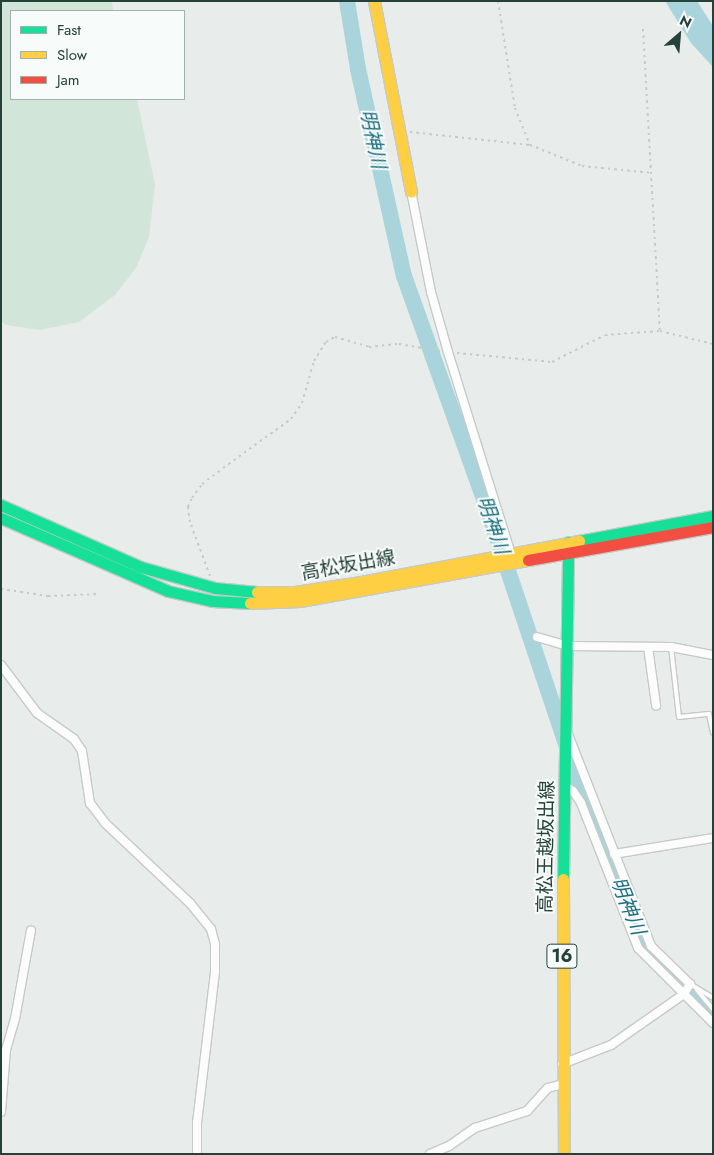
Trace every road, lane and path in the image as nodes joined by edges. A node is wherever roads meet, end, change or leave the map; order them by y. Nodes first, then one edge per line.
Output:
1 (374, 1) edge
2 (498, 1) edge
3 (643, 29) dead end
4 (399, 130) junction
5 (530, 145) junction
6 (653, 173) junction
7 (411, 191) joint
8 (660, 331) junction
9 (713, 344) edge
10 (448, 352) junction
11 (1, 504) edge
12 (713, 516) edge
13 (1, 518) edge
14 (713, 527) edge
15 (568, 542) junction
16 (506, 553) junction
17 (569, 554) junction
18 (510, 565) junction
19 (215, 588) junction
20 (1, 589) edge
21 (100, 594) dead end
22 (537, 637) dead end
23 (568, 646) junction
24 (648, 647) junction
25 (671, 647) junction
26 (713, 655) edge
27 (1, 665) edge
28 (646, 698) dead end
29 (566, 730) junction
30 (713, 733) edge
31 (565, 786) junction
32 (713, 838) edge
33 (614, 854) junction
34 (31, 930) dead end
35 (690, 984) junction
36 (697, 990) junction
37 (684, 994) junction
38 (713, 998) edge
39 (713, 1009) edge
40 (713, 1023) edge
41 (562, 1064) junction
42 (562, 1084) junction
43 (1, 1112) edge
44 (197, 1154) edge
45 (430, 1154) edge
46 (564, 1154) edge

1 - 4 main road
2 - 5 path
3 - 6 path
4 - 5 path
4 - 7 main road
5 - 6 path
6 - 8 path
7 - 10 street
8 - 9 path
8 - 10 path
10 - 16 street
10 - 19 path
11 - 19 main road, 高松坂出線
12 - 15 main road, 高松坂出線
13 - 18 main road, 高松坂出線
14 - 17 main road, 高松坂出線
15 - 16 main road, 高松坂出線
15 - 17 main road, 高松王越坂出線 / 16
16 - 18 street
16 - 19 main road, 高松坂出線
17 - 18 main road, 高松坂出線
17 - 23 main road, 高松王越坂出線 / 16
20 - 21 path
22 - 23 street
23 - 24 street
23 - 29 main road, 高松王越坂出線 / 16
24 - 25 street
24 - 28 street
25 - 26 street
25 - 30 lane
27 - 44 street
29 - 31 main road, 高松王越坂出線 / 16
29 - 33 street
31 - 37 street
31 - 41 main road, 高松王越坂出線 / 16
32 - 33 street
33 - 35 street
34 - 43 street
35 - 36 lane
35 - 37 street
36 - 38 lane
36 - 39 lane
37 - 40 street
37 - 41 street
41 - 42 main road, 高松王越坂出線 / 16
42 - 45 street
42 - 46 main road, 高松王越坂出線 / 16

